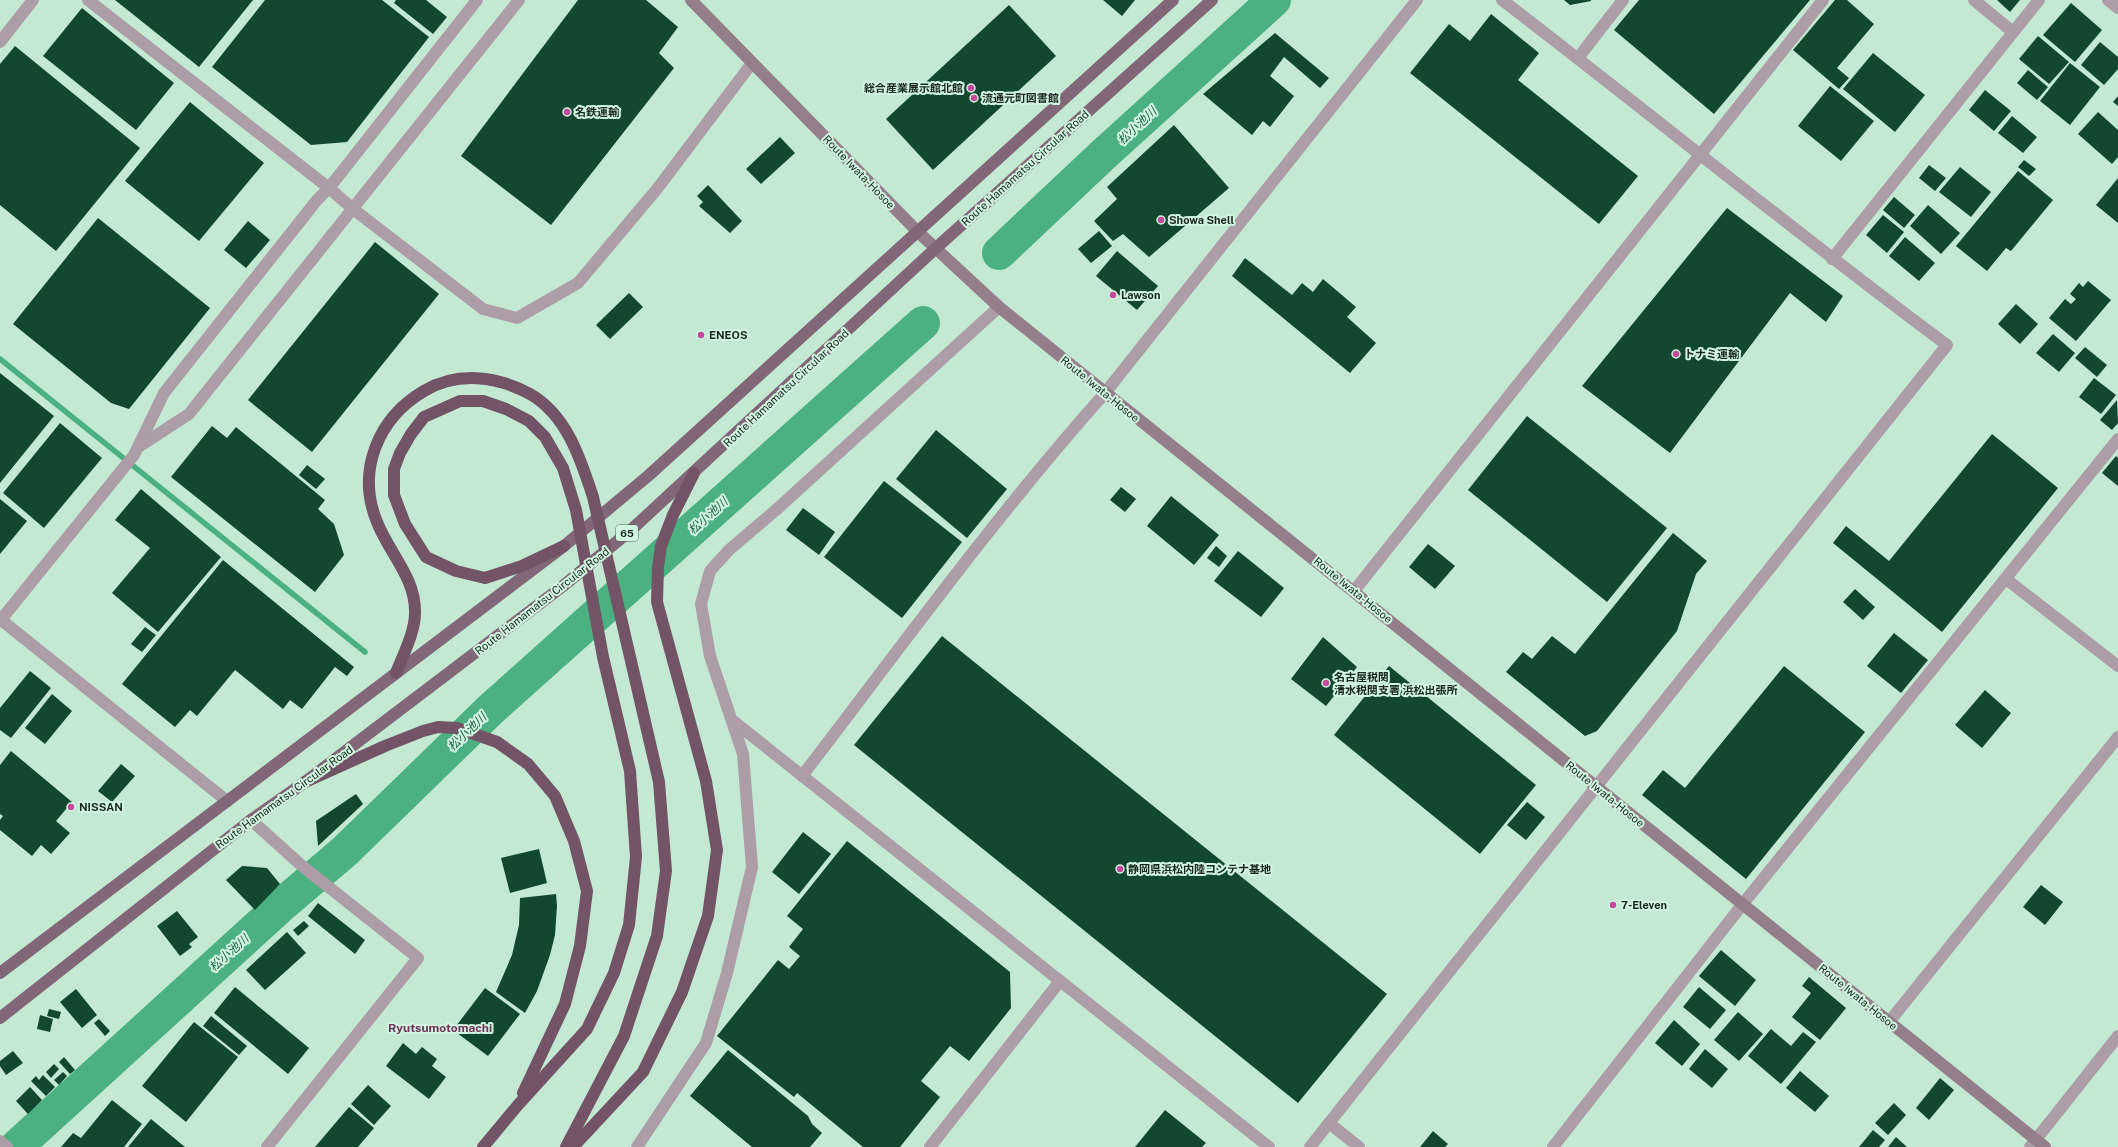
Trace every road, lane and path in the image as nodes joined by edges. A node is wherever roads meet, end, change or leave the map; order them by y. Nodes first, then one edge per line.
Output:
1 (33, 0) edge
2 (88, 0) edge
3 (477, 0) edge
4 (520, 0) edge
5 (691, 0) edge
6 (1174, 0) edge
7 (1212, 0) edge
8 (1417, 0) edge
9 (1502, 0) edge
10 (1623, 0) edge
11 (1823, 0) edge
12 (1974, 0) edge
13 (2039, 0) edge
14 (2108, 0) edge
15 (2118, 8) edge
16 (2013, 32) junction
17 (0, 42) edge
18 (1578, 58) junction
19 (752, 63) junction
20 (1702, 154) junction
21 (329, 188) junction
22 (353, 209) junction
23 (917, 231) junction
24 (936, 248) junction
25 (1832, 259) junction
26 (999, 307) junction
27 (1105, 393) junction
28 (2118, 439) edge
29 (137, 451) junction
30 (694, 473) junction
31 (564, 546) junction
32 (2006, 579) junction
33 (1354, 591) junction
34 (0, 620) edge
35 (2118, 666) edge
36 (396, 673) junction
37 (731, 719) junction
38 (2118, 737) edge
39 (802, 776) junction
40 (305, 782) junction
41 (1596, 787) junction
42 (227, 801) junction
43 (251, 820) junction
44 (1742, 905) junction
45 (0, 973) edge
46 (1060, 981) junction
47 (0, 1018) edge
48 (1889, 1022) junction
49 (2118, 1036) edge
50 (518, 1105) junction
51 (1329, 1123) junction
52 (2037, 1144) edge
53 (267, 1147) edge
54 (483, 1147) edge
55 (566, 1147) edge
56 (573, 1147) edge
57 (637, 1147) edge
58 (930, 1147) edge
59 (1270, 1147) edge
60 (1310, 1147) edge
61 (1359, 1147) edge
62 (1553, 1147) edge

1 - 17 street
2 - 21 street
3 - 21 street
4 - 22 street
5 - 19 main road, Route Iwata-Hosoe
6 - 23 main road
7 - 24 main road, Route Hamamatsu Circular Road / 65
8 - 27 street
9 - 18 street
10 - 18 street
11 - 20 street
12 - 16 street
13 - 16 street
14 - 15 street
16 - 25 street
18 - 20 street
19 - 22 street
19 - 23 main road, Route Iwata-Hosoe
20 - 25 street
20 - 33 street
21 - 22 street
21 - 29 street
22 - 29 street
23 - 24 main road, Route Iwata-Hosoe
23 - 31 main road
24 - 26 main road, Route Iwata-Hosoe
24 - 30 main road, Route Hamamatsu Circular Road / 65
25 - 41 street
26 - 27 main road, Route Iwata-Hosoe
26 - 37 street
27 - 33 main road, Route Iwata-Hosoe
27 - 39 street
28 - 32 street
29 - 34 street
30 - 40 main road, Route Hamamatsu Circular Road / 65
30 - 56 highway
31 - 36 main road
31 - 50 highway
32 - 35 street
32 - 44 street
33 - 41 main road, Route Iwata-Hosoe
34 - 42 street
36 - 42 main road
36 - 55 highway
37 - 39 street
37 - 57 street
38 - 48 street
39 - 46 street
40 - 43 main road, Route Hamamatsu Circular Road / 65
40 - 50 highway
41 - 44 main road, Route Iwata-Hosoe
41 - 51 street
42 - 45 main road
43 - 47 main road, Route Hamamatsu Circular Road / 65
43 - 53 street
44 - 48 main road, Route Iwata-Hosoe
44 - 62 street
46 - 58 street
46 - 59 street
48 - 52 main road, Route Iwata-Hosoe
49 - 52 street
50 - 54 highway
51 - 60 street
51 - 61 street

